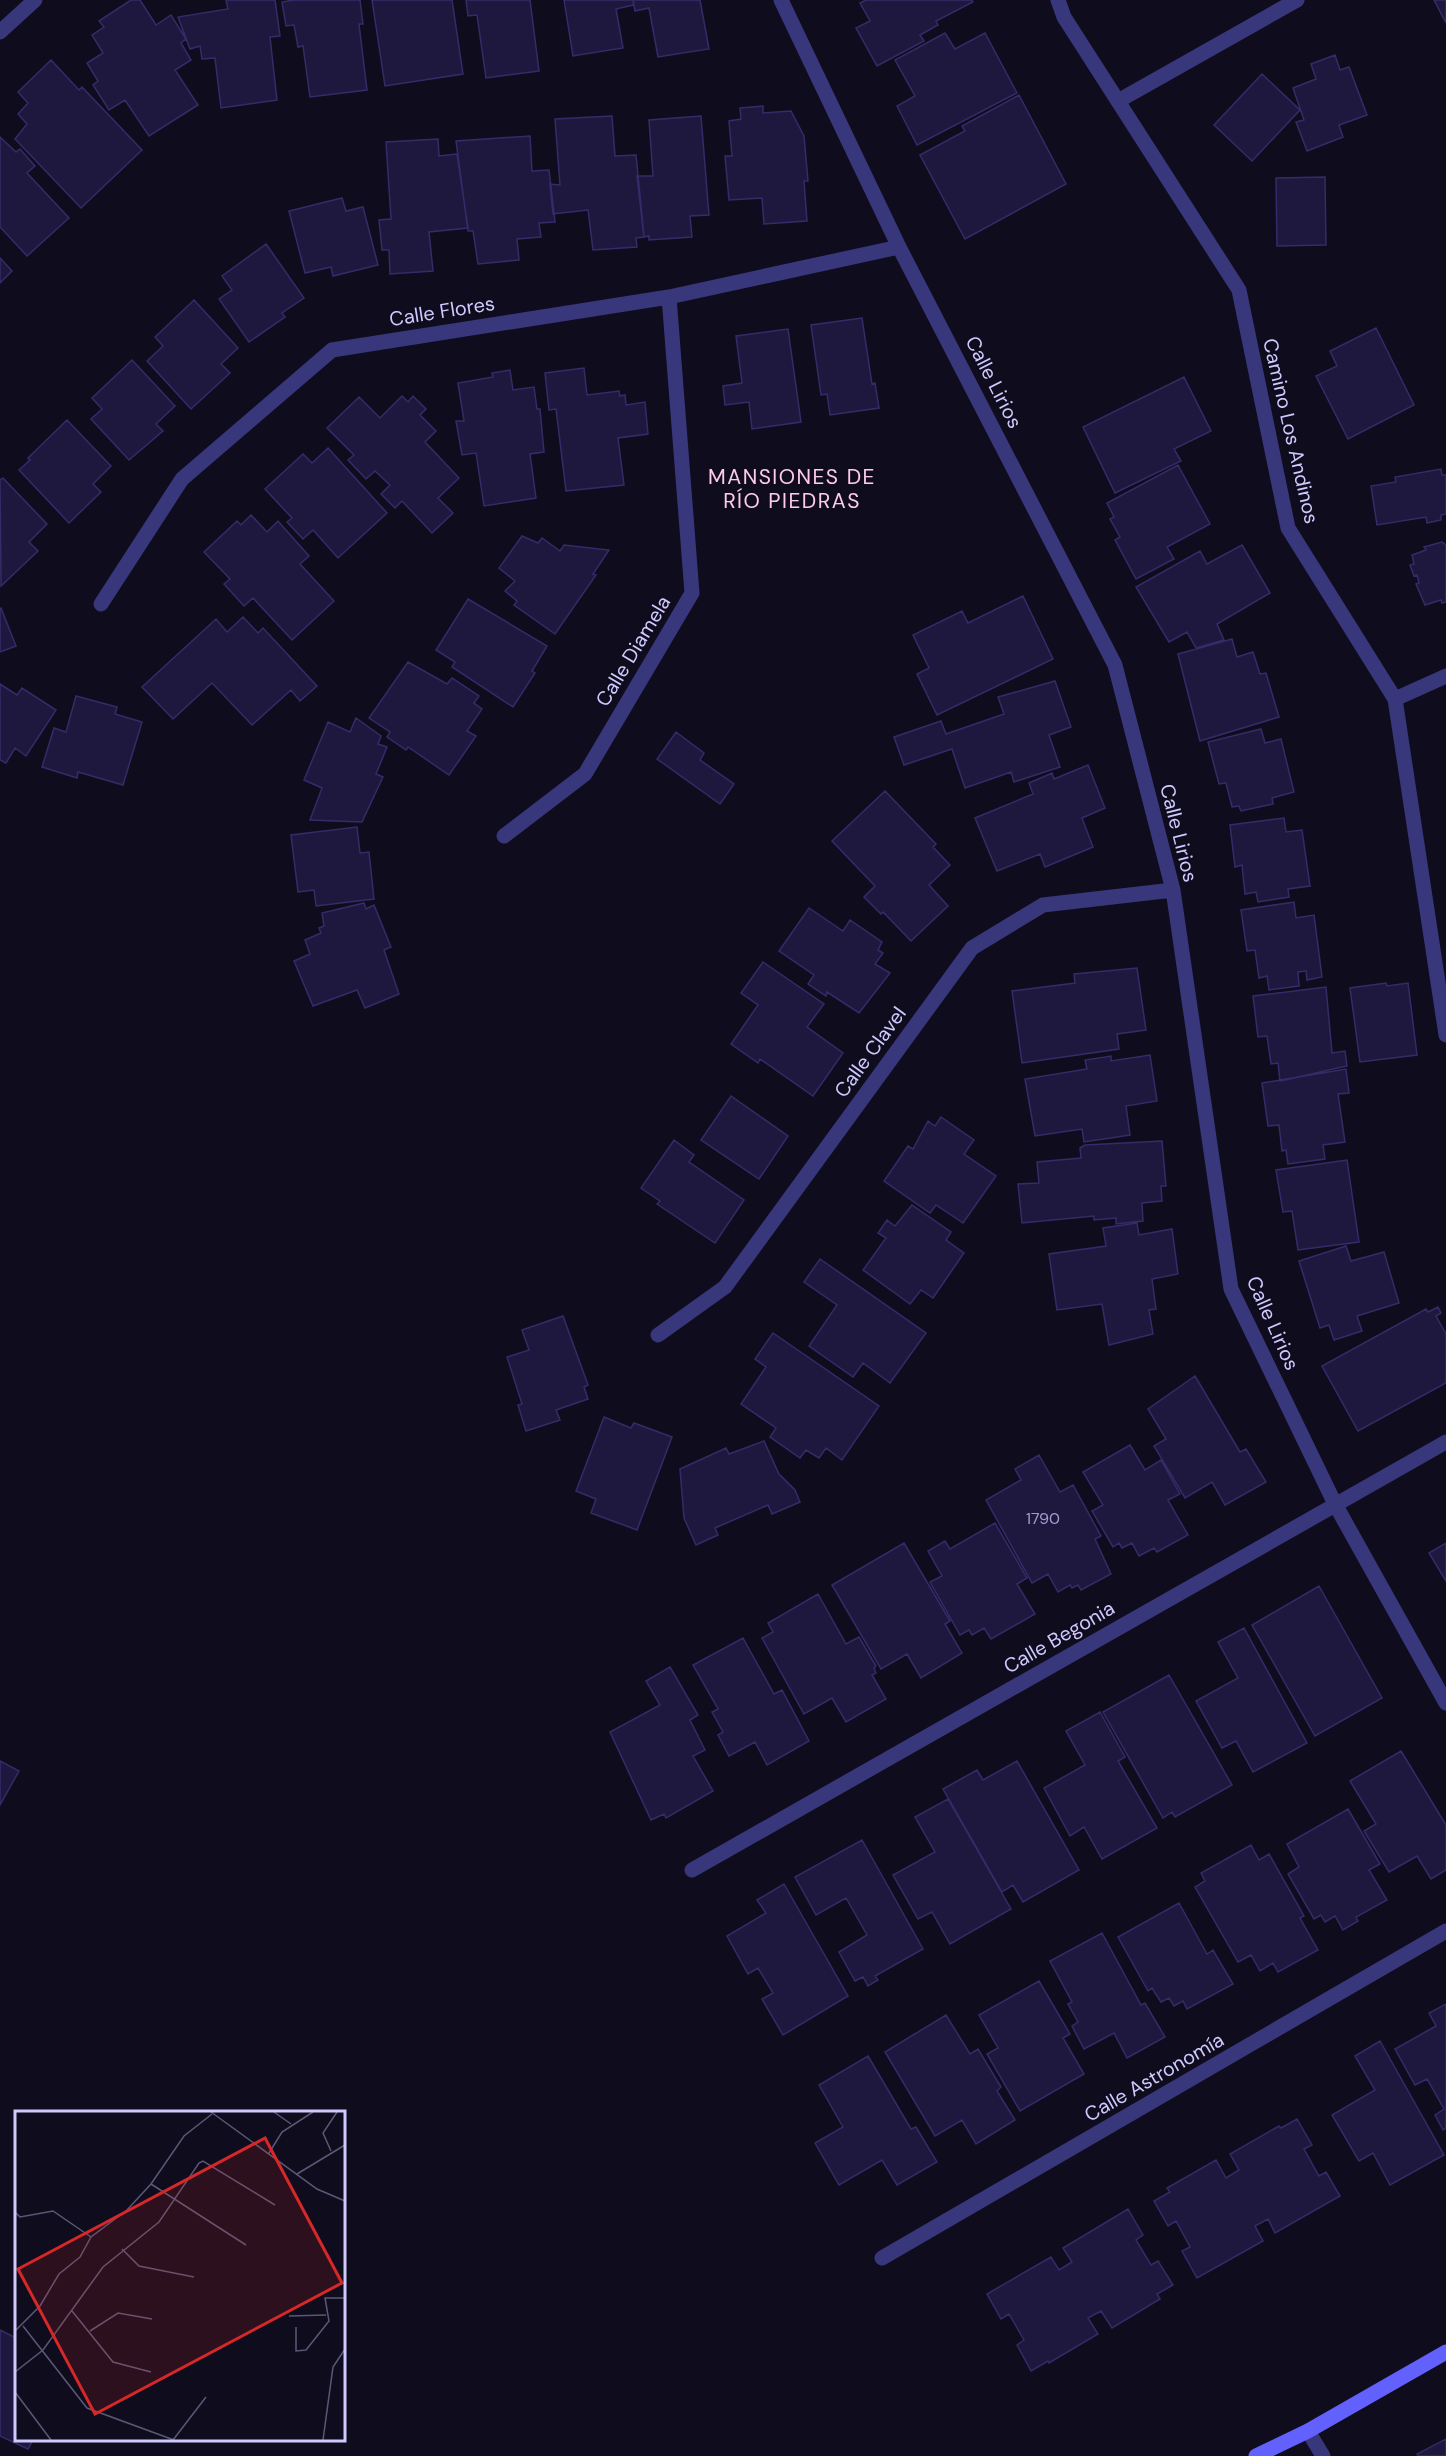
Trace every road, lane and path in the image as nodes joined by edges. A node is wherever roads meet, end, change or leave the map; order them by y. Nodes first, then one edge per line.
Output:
1 (35, 0) edge
2 (781, 0) edge
3 (1058, 0) edge
4 (1297, 0) edge
5 (0, 32) edge
6 (1118, 101) junction
7 (899, 247) junction
8 (669, 297) junction
9 (101, 604) dead end
10 (1446, 676) edge
11 (1395, 699) junction
12 (504, 836) dead end
13 (1173, 890) junction
14 (1446, 1035) edge
15 (658, 1335) dead end
16 (1446, 1442) edge
17 (1335, 1504) junction
18 (1446, 1703) edge
19 (692, 1870) dead end
20 (1446, 1931) edge
21 (882, 2258) dead end
22 (1446, 2352) edge
23 (1308, 2431) junction
24 (1256, 2456) edge
25 (1323, 2456) edge

1 - 5 street
2 - 7 street, Calle Lirios
3 - 6 street, Camino Los Andinos
4 - 6 street
6 - 11 street, Camino Los Andinos
7 - 8 street, Calle Flores
7 - 13 street, Calle Lirios
8 - 9 street, Calle Flores
8 - 12 street, Calle Diamela
10 - 11 street
11 - 14 street, Camino Los Andinos
13 - 15 street, Calle Clavel
13 - 17 street, Calle Lirios
16 - 17 street, Calle Begonia
17 - 18 street, Calle Lirios
17 - 19 street, Calle Begonia
20 - 21 street, Calle Astronomía
22 - 23 street
23 - 24 street
23 - 25 street

